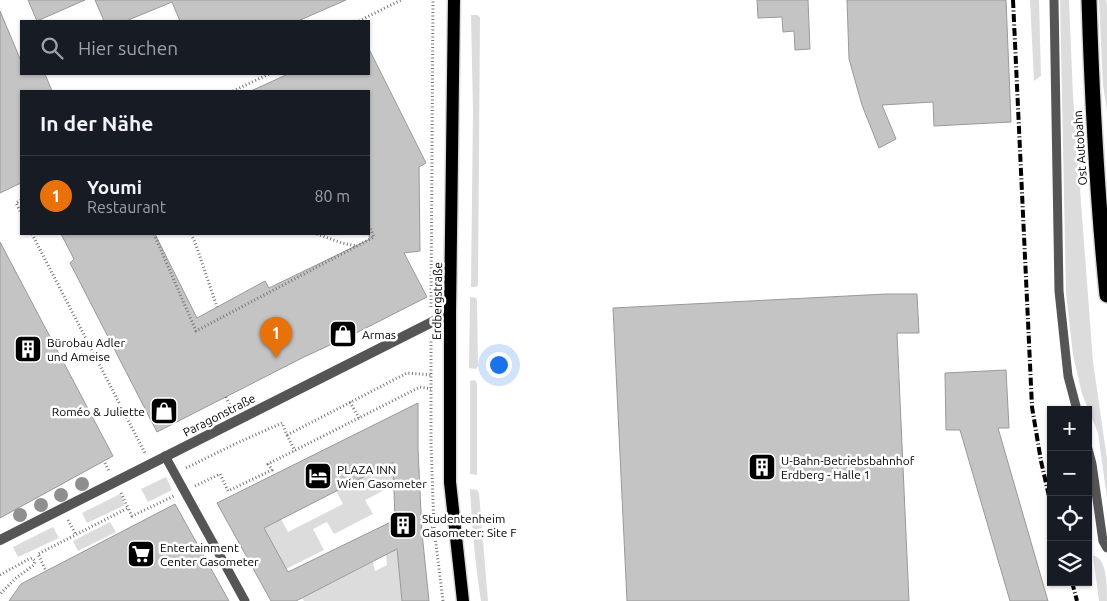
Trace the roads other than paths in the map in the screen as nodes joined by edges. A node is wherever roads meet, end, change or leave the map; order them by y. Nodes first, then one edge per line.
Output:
1 (454, 0) edge
2 (1054, 0) edge
3 (1089, 0) edge
4 (1107, 295) edge
5 (450, 314) junction
6 (1076, 406) edge
7 (1089, 451) edge
8 (166, 456) junction
9 (0, 540) edge
10 (1107, 548) edge
11 (245, 601) edge
12 (462, 601) edge

1 - 5 main road, Erdbergstraße
2 - 6 lane
3 - 4 highway, Ost Autobahn
5 - 8 street, Paragonstraße
5 - 12 main road, Erdbergstraße
7 - 10 lane
8 - 9 street, Paragonstraße
8 - 11 lane

